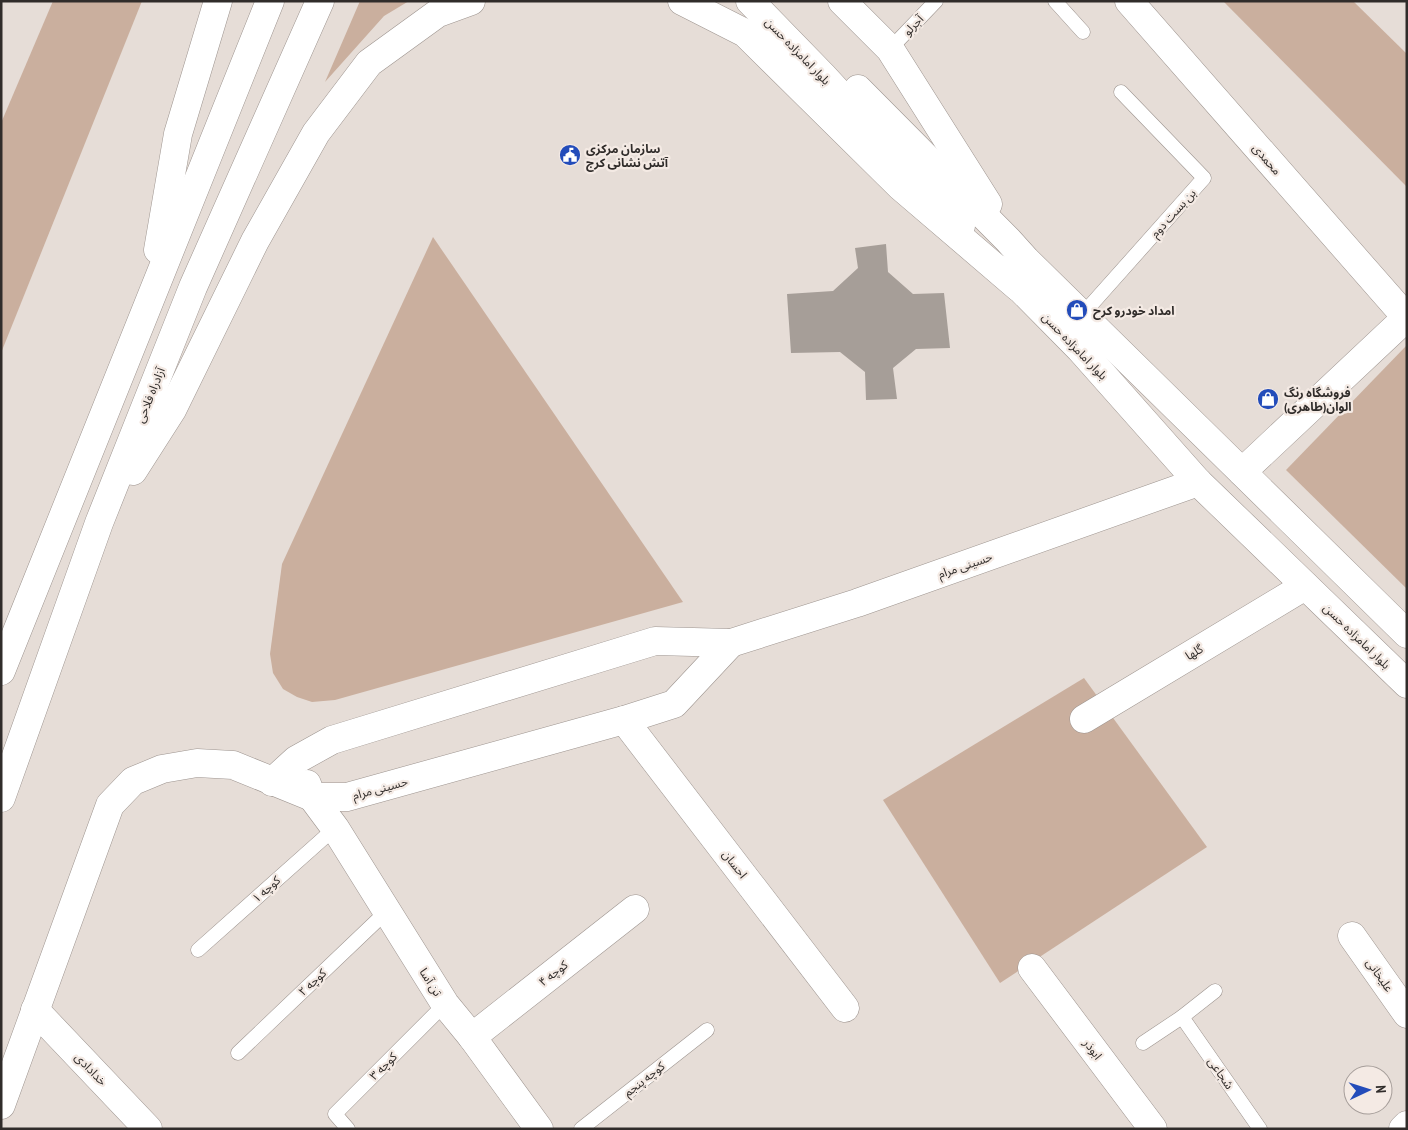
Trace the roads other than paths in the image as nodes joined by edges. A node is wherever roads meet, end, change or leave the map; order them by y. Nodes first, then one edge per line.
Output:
1 (218, 1) edge
2 (270, 1) edge
3 (320, 1) edge
4 (471, 1) edge
5 (682, 1) edge
6 (750, 1) edge
7 (768, 1) edge
8 (842, 1) edge
9 (936, 1) edge
10 (1054, 1) edge
11 (1128, 1) edge
12 (1083, 32) dead end
13 (890, 49) junction
14 (1121, 92) dead end
15 (1008, 240) junction
16 (1018, 287) junction
17 (149, 302) junction
18 (1082, 315) junction
19 (1406, 317) edge
20 (1242, 472) junction
21 (1198, 482) junction
22 (99, 523) junction
23 (1304, 586) junction
24 (1407, 634) edge
25 (731, 643) junction
26 (1, 672) edge
27 (1407, 684) edge
28 (1084, 719) dead end
29 (624, 720) junction
30 (296, 760) junction
31 (272, 782) junction
32 (312, 797) junction
33 (1, 798) edge
34 (335, 828) junction
35 (635, 908) dead end
36 (386, 912) junction
37 (1352, 936) dead end
38 (198, 950) dead end
39 (1032, 968) dead end
40 (1215, 991) dead end
41 (445, 1004) junction
42 (845, 1008) dead end
43 (34, 1010) junction
44 (1407, 1014) edge
45 (1182, 1017) junction
46 (707, 1030) dead end
47 (472, 1036) junction
48 (1143, 1043) dead end
49 (238, 1052) dead end
50 (1, 1105) edge
51 (1407, 1125) edge
52 (148, 1129) edge
53 (348, 1129) edge
54 (539, 1129) edge
55 (581, 1129) edge
56 (1153, 1129) edge
57 (1260, 1129) edge
58 (1403, 1129) edge

1 - 17 main road
2 - 17 main road
3 - 22 main road, آزادراه فلاحی
4 - 22 main road
5 - 16 main road
6 - 16 main road, بلوار امامزاده حسن
7 - 15 main road, بلوار امامزاده حسن
8 - 13 main road
9 - 13 lane, آجرلو
10 - 12 lane
11 - 19 main road, محمدی
13 - 15 main road
14 - 18 lane, بن بست دوم
15 - 18 main road, بلوار امامزاده حسن
16 - 21 main road, بلوار امامزاده حسن
17 - 26 main road
18 - 20 main road, بلوار امامزاده حسن
19 - 20 main road, محمدی
20 - 24 main road, بلوار امامزاده حسن
21 - 23 main road, بلوار امامزاده حسن
21 - 25 main road, حسینی مرام
22 - 33 main road, آزادراه فلاحی
23 - 27 main road, بلوار امامزاده حسن
23 - 28 main road, گلها
25 - 29 main road, حسینی مرام
25 - 30 main road, حسینی مرام
29 - 32 main road, حسینی مرام
29 - 42 main road, احسان
30 - 31 main road, حسینی مرام
30 - 32 main road, تن آسا
31 - 32 main road, حسینی مرام
31 - 43 main road
32 - 34 main road, تن آسا
34 - 36 main road, تن آسا
34 - 38 lane, کوچه ۱
35 - 47 main road, کوچه ۴
36 - 41 main road, تن آسا
36 - 49 lane, کوچه ۲
37 - 44 main road, علیخانی
39 - 56 main road, ابوذر
40 - 45 lane
41 - 47 main road, تن آسا
41 - 53 lane, کوچه ۳
43 - 50 main road
43 - 52 main road, خدادادی
45 - 48 lane
45 - 57 lane, شجاعی
46 - 55 lane, کوچه پنجم
47 - 54 main road, تن آسا
51 - 58 main road

